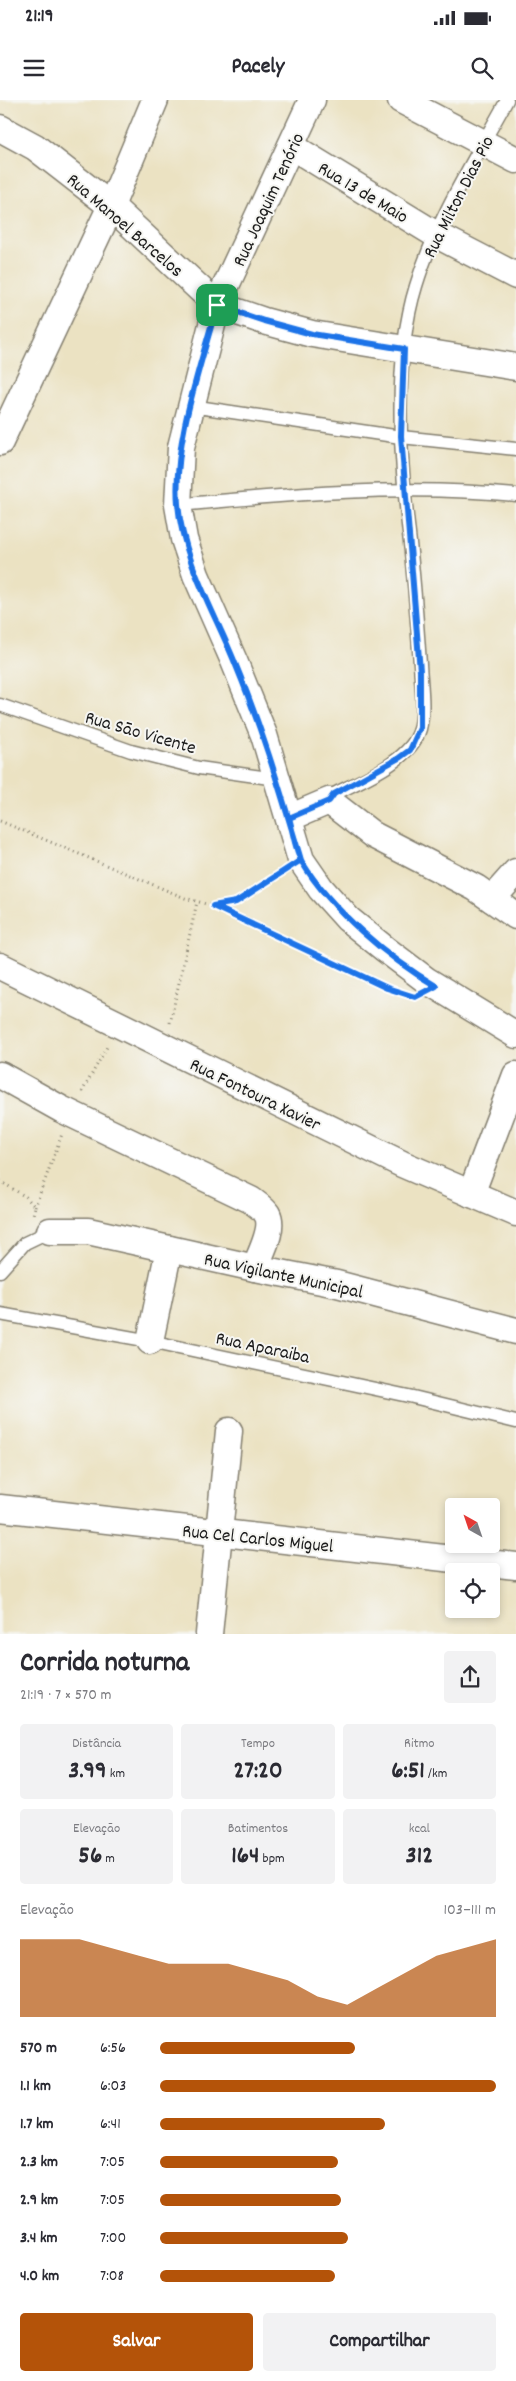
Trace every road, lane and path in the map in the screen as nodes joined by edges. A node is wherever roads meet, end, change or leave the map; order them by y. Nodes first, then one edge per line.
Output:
1 (155, 100) edge
2 (312, 100) edge
3 (401, 100) edge
4 (507, 100) edge
5 (0, 128) edge
6 (483, 143) junction
7 (291, 146) junction
8 (516, 160) edge
9 (111, 206) junction
10 (435, 234) junction
11 (516, 276) edge
12 (217, 305) junction
13 (404, 349) junction
14 (516, 367) edge
15 (191, 406) junction
16 (401, 436) junction
17 (0, 438) edge
18 (516, 449) edge
19 (404, 492) junction
20 (516, 495) edge
21 (178, 505) junction
22 (0, 705) edge
23 (276, 779) junction
24 (329, 801) junction
25 (289, 818) junction
26 (0, 821) edge
27 (301, 860) junction
28 (516, 872) edge
29 (492, 899) junction
30 (197, 902) junction
31 (213, 906) junction
32 (516, 916) edge
33 (0, 966) edge
34 (436, 986) junction
35 (120, 1025) junction
36 (516, 1034) edge
37 (164, 1048) junction
38 (0, 1075) edge
39 (516, 1075) edge
40 (71, 1113) junction
41 (0, 1181) edge
42 (471, 1194) junction
43 (35, 1207) junction
44 (516, 1213) edge
45 (50, 1231) joint
46 (25, 1243) junction
47 (169, 1249) junction
48 (255, 1268) junction
49 (0, 1271) edge
50 (0, 1314) edge
51 (516, 1331) edge
52 (150, 1341) junction
53 (516, 1422) edge
54 (229, 1431) dead end
55 (0, 1508) edge
56 (218, 1533) junction
57 (516, 1566) edge
58 (209, 1634) edge

1 - 9 street
2 - 7 street, Rua Joaquim Tenório
3 - 6 street
4 - 6 lane, Rua Milton Dias Pio
5 - 9 street, Rua Manoel Barcelos
6 - 8 street
6 - 10 lane, Rua Milton Dias Pio
7 - 10 street, Rua 13 de Maio
7 - 12 street, Rua Joaquim Tenório
9 - 12 street, Rua Manoel Barcelos
9 - 17 street
10 - 11 street, Rua 13 de Maio
10 - 13 lane, Rua Milton Dias Pio
12 - 13 street, Rua Manoel Barcelos
12 - 15 street, Rua Joaquim Tenório
13 - 14 street, Rua Manoel Barcelos
13 - 16 lane, Rua Milton Dias Pio
15 - 16 lane
15 - 21 street, Rua Joaquim Tenório
16 - 18 lane
16 - 19 lane, Rua Milton Dias Pio
19 - 20 lane
19 - 21 lane
19 - 24 lane, Rua Milton Dias Pio
21 - 23 street, Rua Joaquim Tenório
22 - 23 lane, Rua Sāo Vicente
23 - 25 street, Rua Joaquim Tenório
24 - 25 street, Rua Milton Dias Pio
24 - 29 street
25 - 27 street, Rua Joaquim Tenório
26 - 30 path
27 - 31 path
27 - 34 street, Rua Joaquim Tenório
28 - 29 street
29 - 32 street
30 - 31 path
30 - 37 path
31 - 34 path
33 - 35 street, Rua Fontoura Xavier
34 - 36 street, Rua Joaquim Tenório
35 - 37 street, Rua Fontoura Xavier
35 - 40 path
37 - 42 street, Rua Fontoura Xavier
38 - 40 street
39 - 42 street
40 - 43 path
40 - 48 street
41 - 43 path
42 - 44 street, Rua Fontoura Xavier
43 - 46 path
45 - 46 lane
45 - 47 street, Rua Vigilante Municipal
46 - 49 lane
47 - 48 street, Rua Vigilante Municipal
47 - 52 street
48 - 51 street, Rua Vigilante Municipal
50 - 52 lane, Rua Aparaiba
52 - 53 lane, Rua Aparaiba
54 - 56 street
55 - 56 street, Rua Cel Carlos Miguel
56 - 57 street, Rua Cel Carlos Miguel
56 - 58 street

